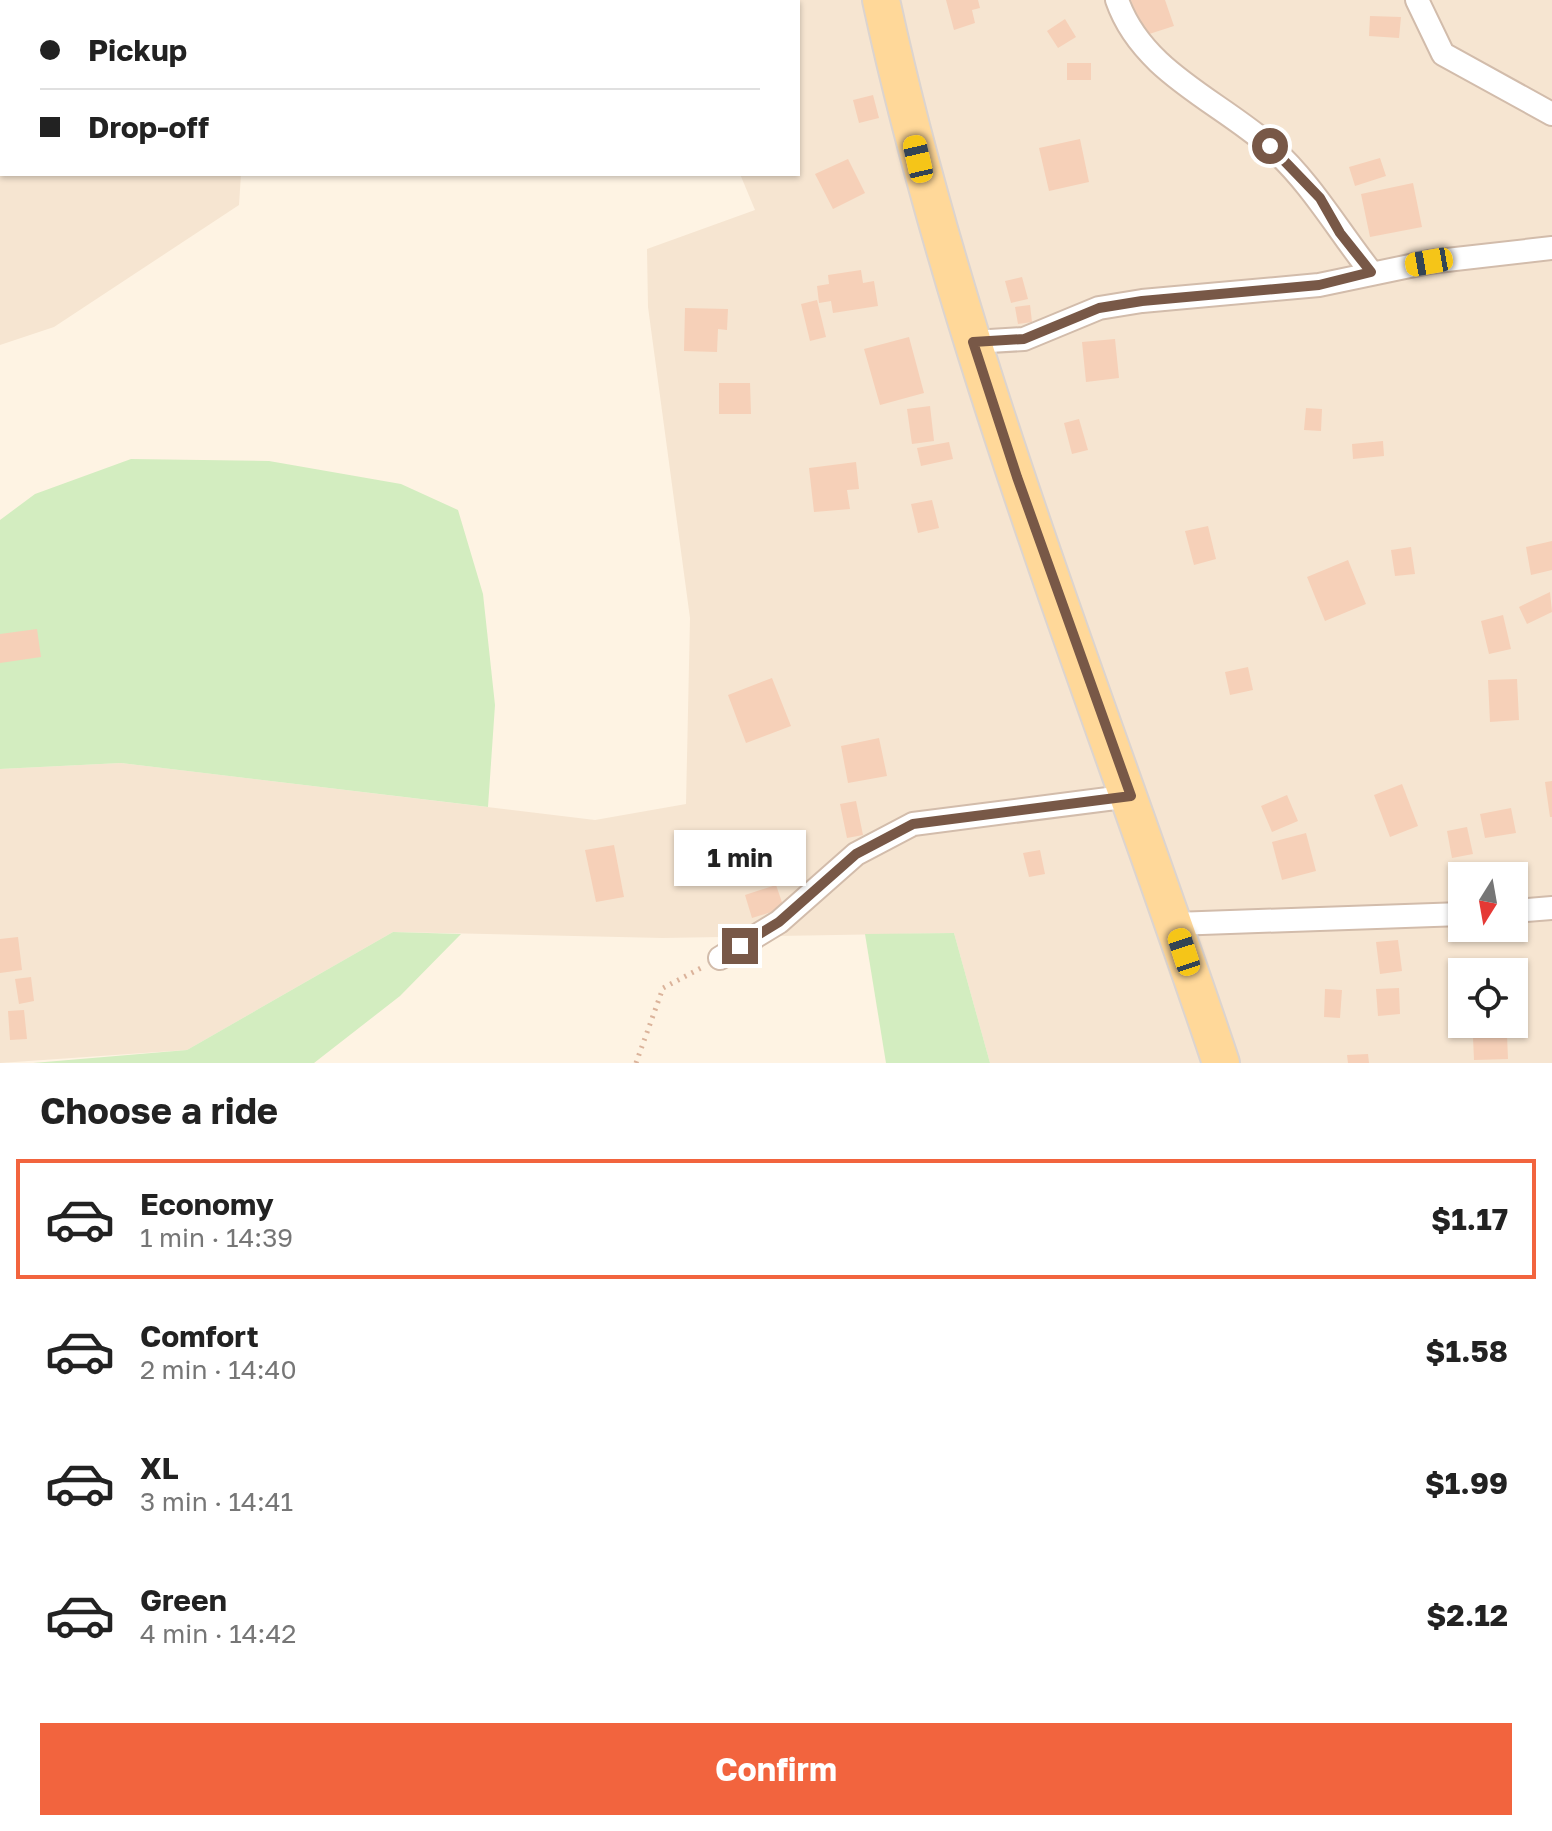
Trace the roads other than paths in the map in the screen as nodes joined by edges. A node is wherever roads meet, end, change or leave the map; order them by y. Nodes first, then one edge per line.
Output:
1 (881, 0) edge
2 (1117, 0) edge
3 (1417, 0) edge
4 (1552, 114) edge
5 (1552, 248) edge
6 (1371, 272) junction
7 (973, 342) junction
8 (1131, 796) junction
9 (1552, 908) edge
10 (1528, 910) edge
11 (1448, 914) edge
12 (1174, 924) junction
13 (720, 958) road end
14 (1221, 1063) edge

1 - 7 main road
2 - 6 street
3 - 4 street
5 - 6 street
6 - 7 street
7 - 8 main road
8 - 12 main road
8 - 13 street
9 - 10 street
11 - 12 street
12 - 14 main road

